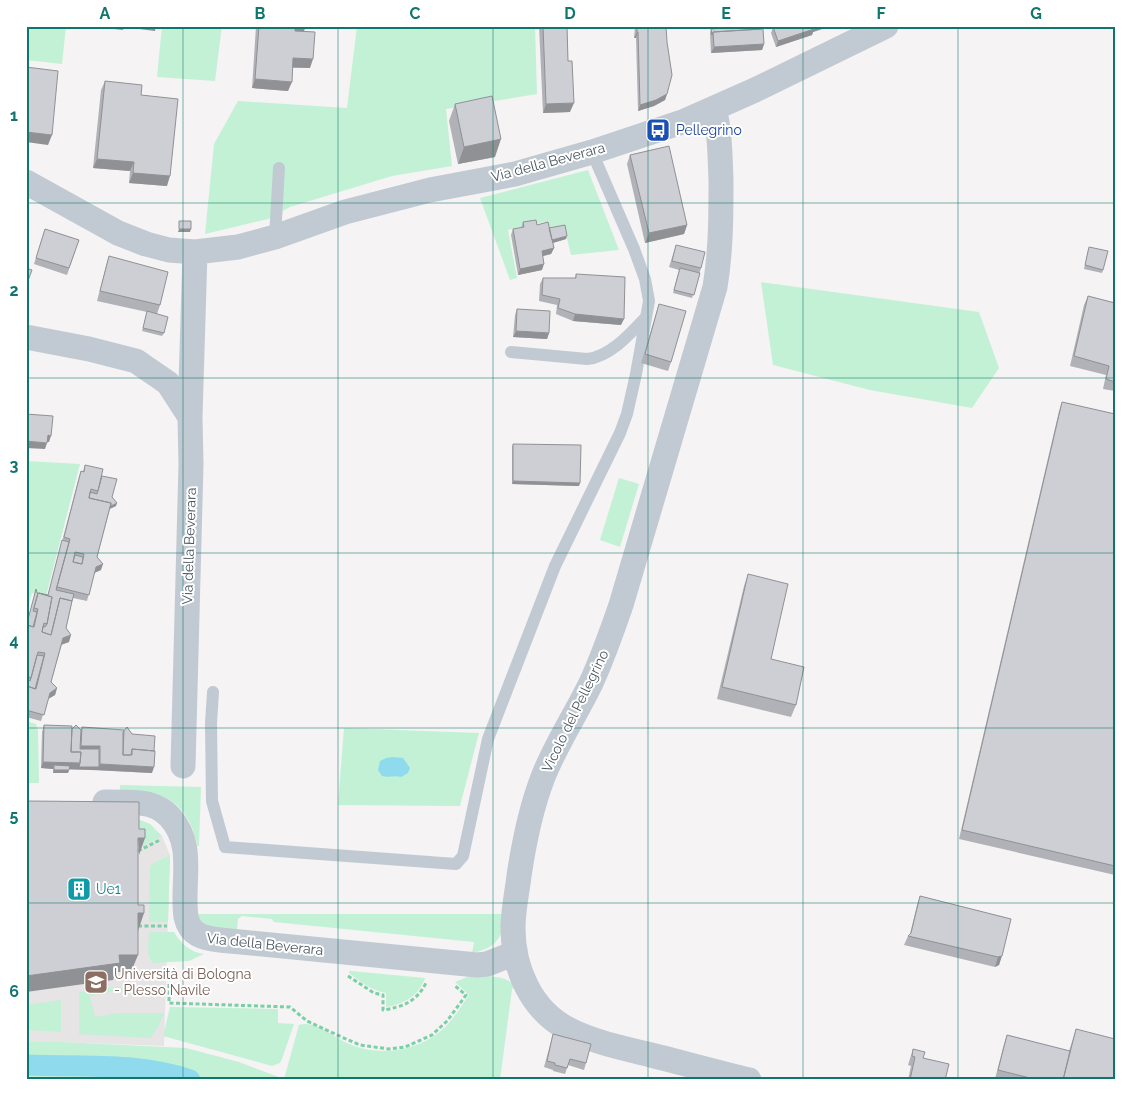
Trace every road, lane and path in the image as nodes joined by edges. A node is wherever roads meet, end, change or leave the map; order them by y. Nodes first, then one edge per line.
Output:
1 (886, 26) edge
2 (714, 108) junction
3 (592, 152) junction
4 (279, 168) dead end
5 (26, 182) edge
6 (276, 237) junction
7 (196, 252) junction
8 (646, 318) junction
9 (26, 337) edge
10 (511, 352) dead end
11 (190, 417) junction
12 (213, 692) dead end
13 (183, 766) dead end
14 (81, 802) edge
15 (165, 837) dead end
16 (138, 851) edge
17 (138, 926) edge
18 (174, 926) dead end
19 (515, 953) junction
20 (341, 971) dead end
21 (428, 975) dead end
22 (169, 984) dead end
23 (454, 985) dead end
24 (750, 1080) edge

1 - 2 street, Via della Beverara
2 - 3 street, Via della Beverara
2 - 19 street, Vicolo del Pellegrino
3 - 6 street, Via della Beverara
3 - 8 lane
4 - 6 lane
5 - 7 street, Via della Beverara
6 - 7 street, Via della Beverara
7 - 11 street, Via della Beverara
8 - 10 lane
8 - 12 lane
9 - 11 street
11 - 13 street, Via della Beverara
14 - 19 street, Via della Beverara
15 - 16 path
17 - 18 path
19 - 24 street, Vicolo del Pellegrino
20 - 21 path
22 - 23 path

